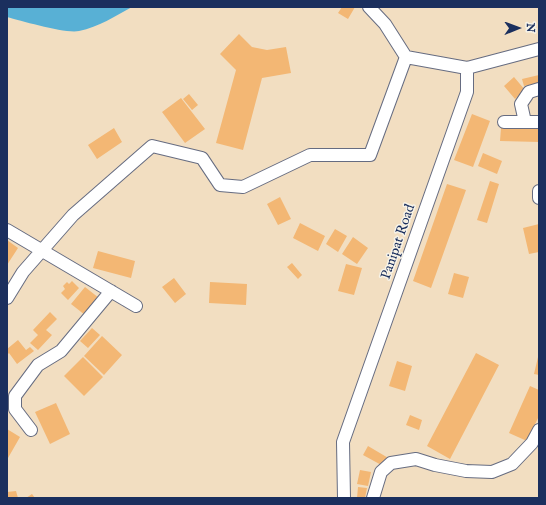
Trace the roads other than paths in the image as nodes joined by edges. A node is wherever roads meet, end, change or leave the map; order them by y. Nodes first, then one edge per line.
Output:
1 (369, 7) edge
2 (539, 49) edge
3 (406, 57) junction
4 (467, 68) junction
5 (539, 89) edge
6 (504, 122) dead end
7 (525, 122) junction
8 (539, 122) edge
9 (539, 191) edge
10 (539, 198) edge
11 (7, 230) edge
12 (42, 250) junction
13 (111, 292) junction
14 (7, 298) edge
15 (136, 306) dead end
16 (31, 430) dead end
17 (539, 430) edge
18 (344, 498) edge
19 (373, 498) edge

1 - 3 street
2 - 4 street
3 - 4 street
3 - 12 street
4 - 18 street, Panipat Road
5 - 7 street
6 - 7 street
7 - 8 street
9 - 10 street
11 - 12 street
12 - 13 street
12 - 14 street
13 - 15 street
13 - 16 street
17 - 19 street

